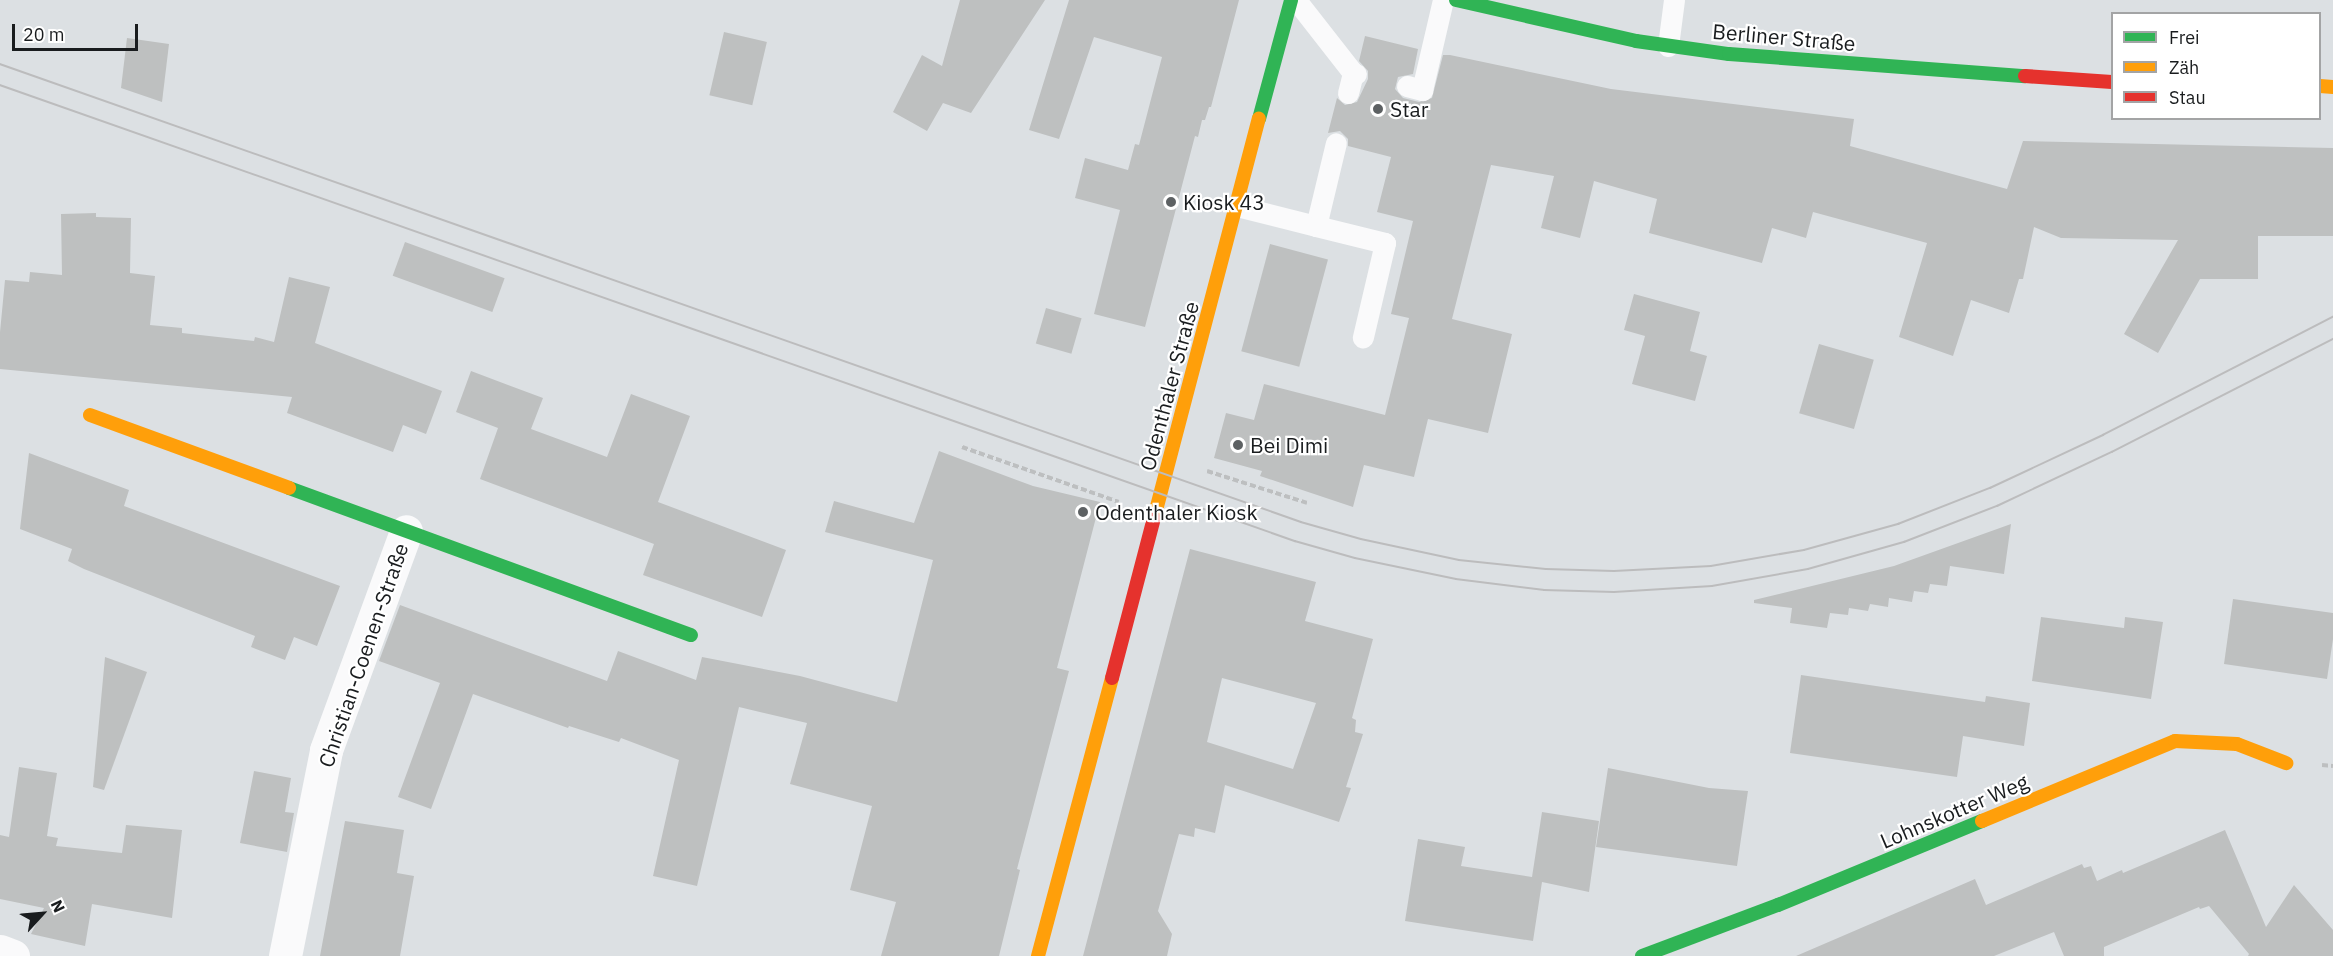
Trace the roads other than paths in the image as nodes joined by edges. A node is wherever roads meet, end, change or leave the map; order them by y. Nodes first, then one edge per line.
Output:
1 (1291, 0) edge
2 (1296, 0) edge
3 (1443, 0) edge
4 (1456, 0) edge
5 (1549, 0) edge
6 (1674, 0) edge
7 (1546, 22) junction
8 (1668, 46) junction
9 (1352, 80) dead end
10 (2111, 82) edge
11 (1407, 86) dead end
12 (1336, 143) dead end
13 (1237, 206) junction
14 (1316, 226) junction
15 (1363, 337) dead end
16 (90, 415) dead end
17 (406, 531) junction
18 (691, 635) dead end
19 (2286, 763) dead end
20 (0, 951) edge
21 (13, 956) edge
22 (285, 956) edge
23 (1038, 956) edge
24 (1642, 956) edge

1 - 13 main road, Odenthaler Straße
2 - 9 lane
3 - 11 lane
4 - 7 main road, Berliner Straße
5 - 7 lane
6 - 8 lane
7 - 8 main road, Berliner Straße
8 - 10 main road, Berliner Straße
12 - 14 lane
13 - 14 lane
13 - 23 main road, Odenthaler Straße
14 - 15 lane
16 - 17 main road, Christian-Coenen-Straße
17 - 18 main road, Christian-Coenen-Straße
17 - 22 street, Christian-Coenen-Straße
19 - 24 main road, Lohnskotter Weg
20 - 21 street

